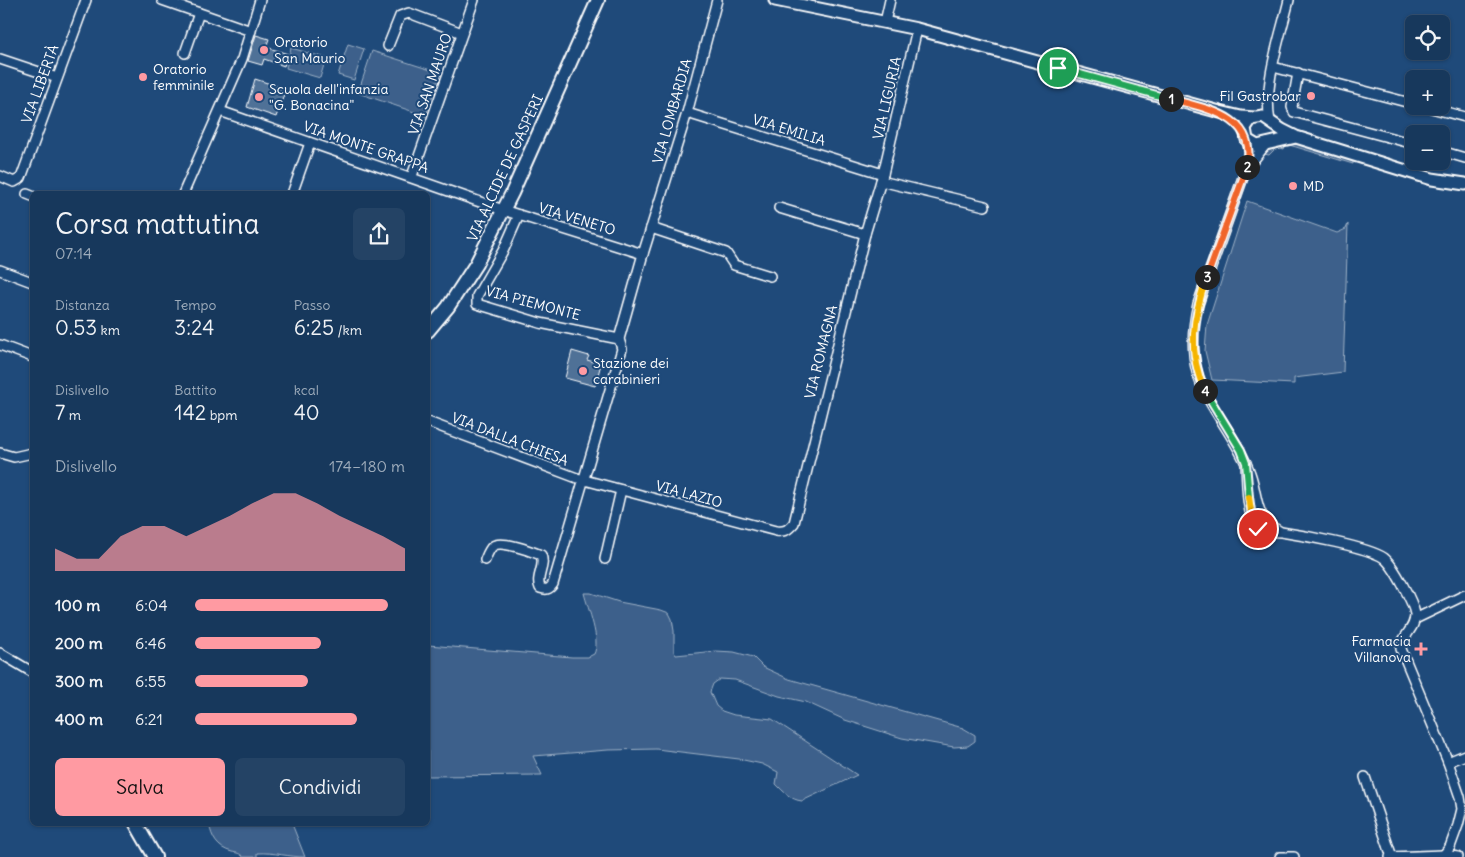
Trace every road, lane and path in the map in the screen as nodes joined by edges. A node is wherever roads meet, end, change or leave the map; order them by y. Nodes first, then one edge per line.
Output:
1 (86, 0) edge
2 (162, 0) edge
3 (260, 0) edge
4 (474, 0) edge
5 (718, 0) edge
6 (775, 0) edge
7 (890, 0) edge
8 (1290, 0) edge
9 (596, 3) edge
10 (199, 13) junction
11 (885, 22) junction
12 (917, 29) junction
13 (251, 31) junction
14 (462, 32) junction
15 (388, 46) dead end
16 (185, 53) dead end
17 (0, 59) edge
18 (1273, 68) junction
19 (1298, 74) junction
20 (57, 78) junction
21 (1268, 97) junction
22 (1405, 102) edge
23 (220, 111) junction
24 (1220, 112) junction
25 (687, 113) junction
26 (1450, 113) edge
27 (1465, 117) edge
28 (1254, 118) junction
29 (1270, 122) junction
30 (1296, 137) junction
31 (1246, 138) junction
32 (1405, 142) edge
33 (310, 143) junction
34 (1267, 144) junction
35 (1450, 154) edge
36 (1465, 158) edge
37 (1246, 169) junction
38 (0, 176) edge
39 (412, 176) junction
40 (882, 177) junction
41 (1465, 184) edge
42 (184, 191) edge
43 (293, 191) edge
44 (985, 206) dead end
45 (778, 208) dead end
46 (503, 210) junction
47 (519, 215) junction
48 (651, 228) junction
49 (866, 234) junction
50 (642, 254) junction
51 (0, 270) edge
52 (770, 276) dead end
53 (30, 281) edge
54 (430, 329) edge
55 (619, 339) junction
56 (0, 345) edge
57 (30, 356) edge
58 (430, 423) edge
59 (0, 453) edge
60 (30, 453) edge
61 (583, 480) junction
62 (621, 490) junction
63 (788, 530) joint
64 (605, 559) dead end
65 (485, 560) dead end
66 (1465, 595) edge
67 (1415, 619) junction
68 (0, 653) edge
69 (30, 671) edge
70 (1465, 755) edge
71 (1448, 762) junction
72 (1364, 777) dead end
73 (1463, 796) edge
74 (137, 826) edge
75 (1443, 856) edge
76 (155, 857) edge
77 (1280, 857) edge
78 (1289, 857) edge
79 (1294, 857) edge
80 (1391, 857) edge
81 (1458, 857) edge

1 - 20 street, VIA LIBERTÀ
2 - 10 street
3 - 13 street
4 - 14 street, VIA SAN MAURO
5 - 25 street, VIA LOMBARDIA
6 - 11 street
7 - 11 street
8 - 18 street
9 - 46 main road, VIA ALCIDE DE GASPERI
10 - 13 street
10 - 16 street
11 - 12 street
12 - 24 street
12 - 40 street, VIA LIGURIA
13 - 23 street
14 - 15 street
14 - 39 street, VIA SAN MAURO
17 - 20 street
18 - 19 street
18 - 21 street
19 - 22 street
19 - 32 street
20 - 38 street, VIA LIBERTÀ
21 - 28 street
21 - 29 street
23 - 33 street, VIA MONTE GRAPPA
23 - 42 street
24 - 28 street
24 - 31 street
25 - 40 street, VIA EMILIA
25 - 48 street, VIA LOMBARDIA
26 - 27 street
28 - 29 street
28 - 31 street
29 - 30 street
29 - 34 street
30 - 34 street
30 - 41 street
31 - 34 street
31 - 37 street
33 - 39 street, VIA MONTE GRAPPA
33 - 43 street
34 - 37 street
35 - 36 street
37 - 67 street
39 - 46 street, VIA MONTE GRAPPA
40 - 44 street
40 - 49 street, VIA ROMAGNA
45 - 49 street
46 - 47 street, VIA VENETO
46 - 54 main road, VIA ALCIDE DE GASPERI
47 - 50 street, VIA VENETO
47 - 55 street, VIA PIEMONTE
48 - 50 street, VIA LOMBARDIA
48 - 52 street
49 - 63 street, VIA ROMAGNA
50 - 55 street, VIA LOMBARDIA
51 - 53 street
55 - 61 street, VIA LOMBARDIA
56 - 57 street
58 - 61 street, VIA DALLA CHIESA
59 - 60 street
61 - 62 street, VIA LAZIO
61 - 65 street, VIA LOMBARDIA
62 - 63 street, VIA LAZIO
62 - 64 street
66 - 67 street
67 - 71 street
68 - 69 street
70 - 71 street
71 - 73 street
72 - 80 street
73 - 75 street
74 - 76 main road
75 - 80 street
75 - 81 street
77 - 78 street
78 - 79 street

